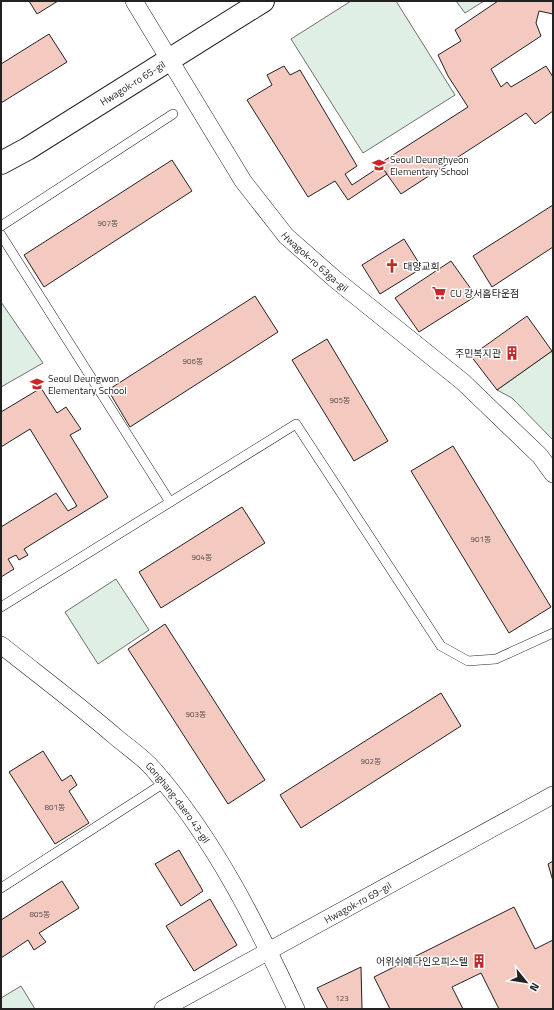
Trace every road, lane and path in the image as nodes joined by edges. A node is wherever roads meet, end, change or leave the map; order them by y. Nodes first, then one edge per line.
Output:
1 (134, 1) edge
2 (263, 1) edge
3 (170, 60) junction
4 (173, 114) dead end
5 (1, 163) edge
6 (1, 226) edge
7 (1, 235) edge
8 (553, 474) edge
9 (170, 502) junction
10 (1, 607) edge
11 (553, 633) edge
12 (4, 651) edge
13 (164, 783) junction
14 (553, 794) edge
15 (1, 888) edge
16 (269, 950) junction
17 (163, 1009) edge
18 (296, 1009) edge

1 - 3 street, Hwagok-ro 63ga-gil
2 - 3 street, Hwagok-ro 65-gil
3 - 5 street, Hwagok-ro 65-gil
3 - 8 street, Hwagok-ro 63ga-gil
4 - 6 lane
7 - 9 lane
9 - 10 lane
9 - 11 lane
12 - 13 street, Gonghang-daero 43-gil
13 - 15 lane
13 - 16 street, Gonghang-daero 43-gil
14 - 16 street, Hwagok-ro 69-gil
16 - 17 street, Hwagok-ro 69-gil
16 - 18 street, Gonghang-daero 43-gil

